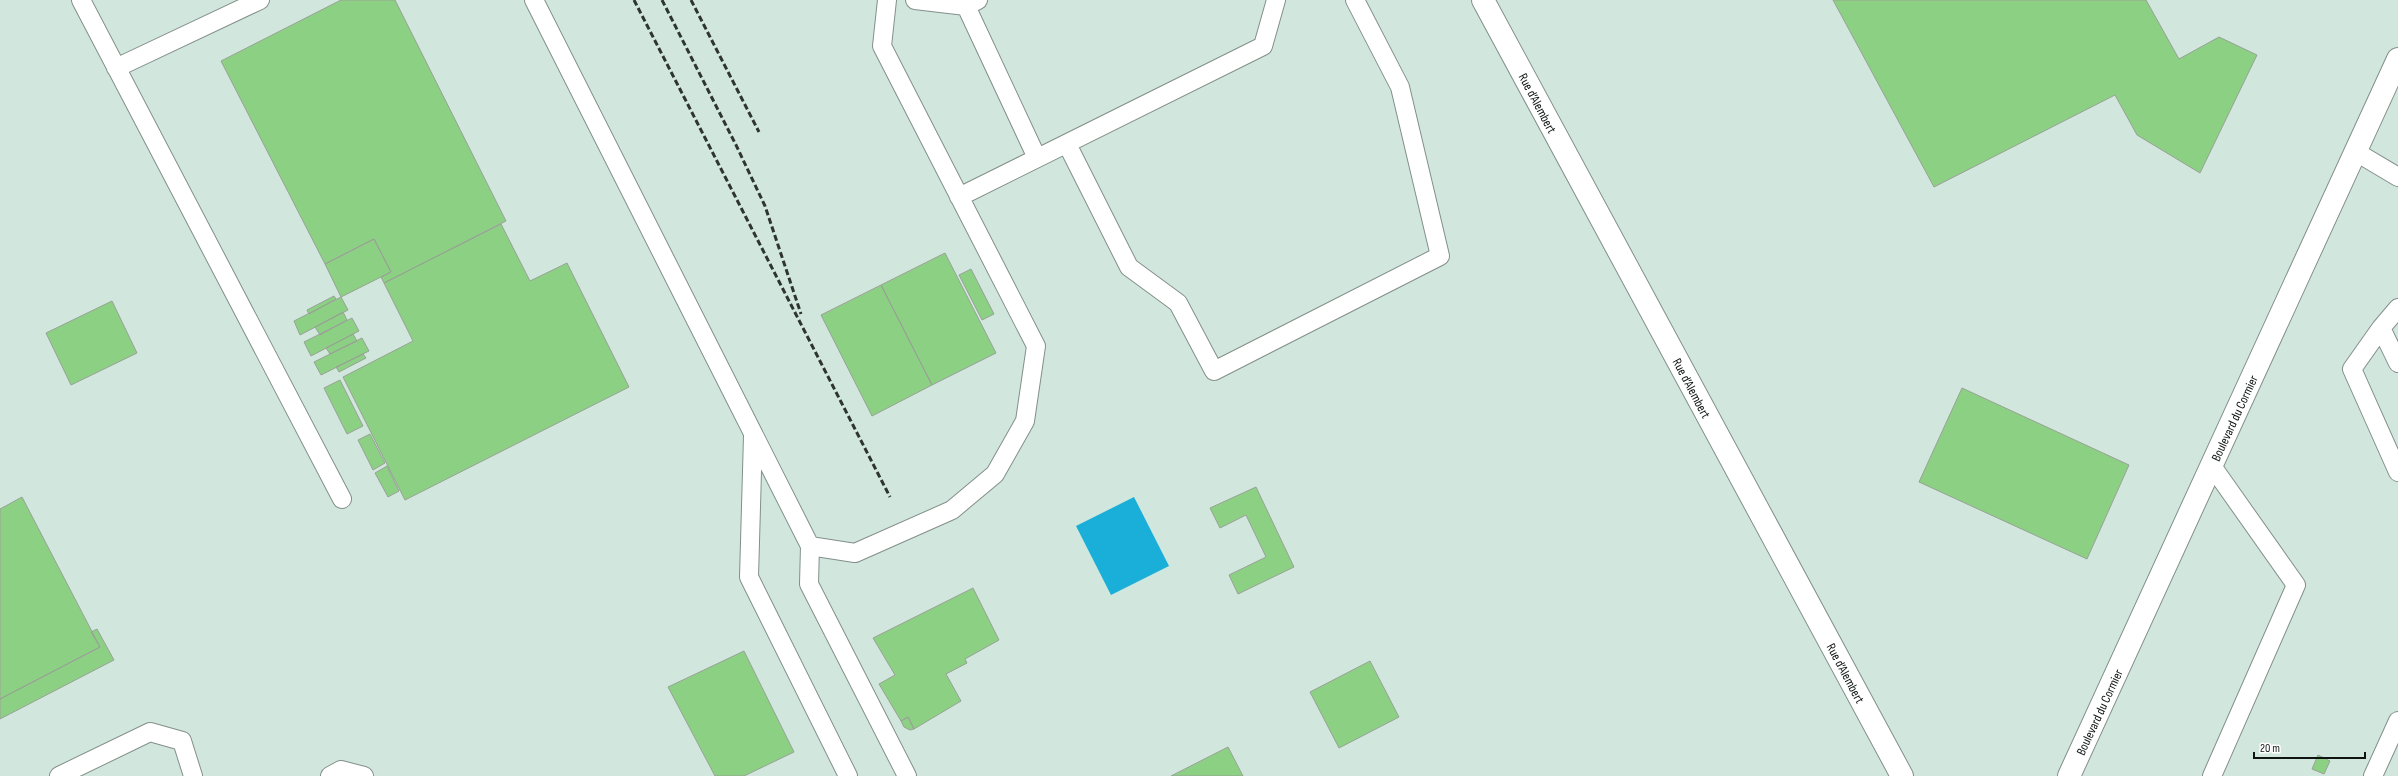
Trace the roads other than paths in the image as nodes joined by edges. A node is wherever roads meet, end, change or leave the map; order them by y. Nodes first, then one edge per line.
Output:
1 (80, 0) edge
2 (260, 0) edge
3 (534, 0) edge
4 (887, 0) edge
5 (915, 0) edge
6 (1276, 0) edge
7 (1355, 0) edge
8 (1482, 0) edge
9 (972, 3) edge
10 (2398, 59) edge
11 (116, 68) junction
12 (1067, 144) junction
13 (2356, 152) junction
14 (1037, 158) junction
15 (2398, 177) edge
16 (959, 197) junction
17 (2398, 308) edge
18 (2381, 328) junction
19 (2398, 363) edge
20 (753, 433) junction
21 (2212, 466) junction
22 (2398, 472) edge
23 (342, 499) dead end
24 (810, 546) junction
25 (2398, 721) edge
26 (59, 776) edge
27 (193, 776) edge
28 (330, 776) edge
29 (364, 776) edge
30 (848, 776) edge
31 (907, 776) edge
32 (1902, 776) edge
33 (2069, 776) edge
34 (2212, 776) edge
35 (2373, 776) edge

1 - 11 lane
2 - 11 lane
3 - 20 lane
4 - 16 lane
5 - 9 lane
6 - 12 lane
7 - 12 lane
8 - 32 street, Rue d’Alembert
9 - 14 lane
10 - 13 street, Boulevard du Cormier
11 - 23 lane
12 - 14 lane
13 - 15 lane
13 - 21 street, Boulevard du Cormier
14 - 16 lane
16 - 24 lane
17 - 18 lane
18 - 19 lane
18 - 22 lane
20 - 24 lane
20 - 30 lane
21 - 33 street, Boulevard du Cormier
21 - 34 lane
24 - 31 lane
25 - 35 lane
26 - 27 lane
28 - 29 lane

